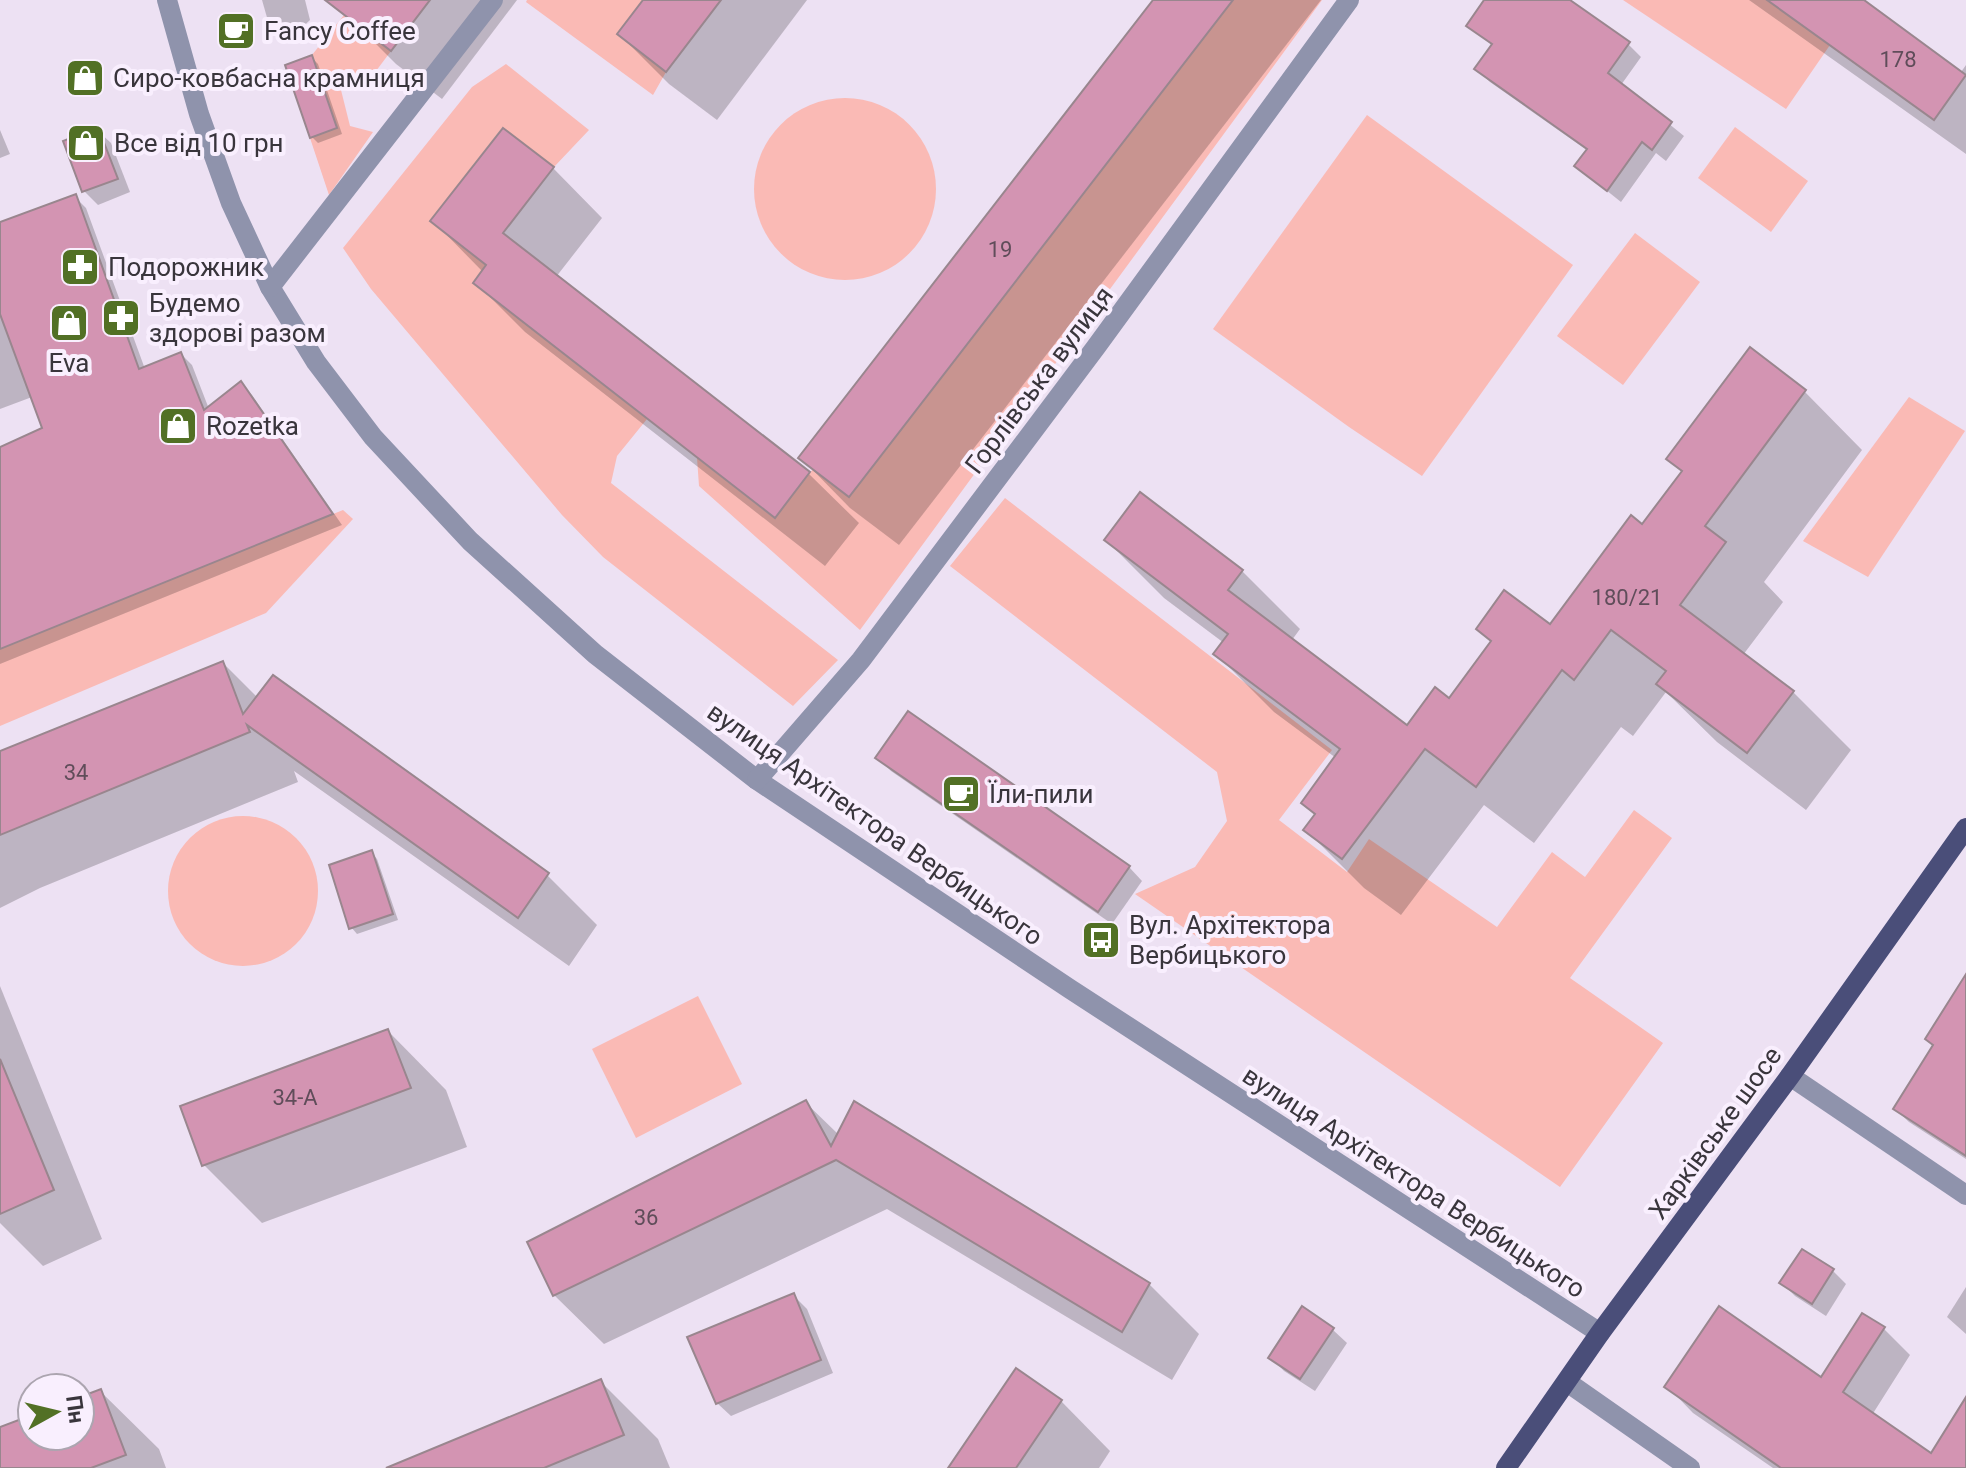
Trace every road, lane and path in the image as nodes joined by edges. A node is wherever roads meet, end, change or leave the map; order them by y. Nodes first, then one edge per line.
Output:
1 (167, 0) edge
2 (493, 0) edge
3 (1349, 0) edge
4 (270, 287) junction
5 (757, 780) junction
6 (1966, 828) edge
7 (1790, 1076) junction
8 (1966, 1195) edge
9 (1600, 1333) junction
10 (1567, 1382) junction
11 (1506, 1468) edge
12 (1690, 1468) edge

1 - 4 street, вулиця Архітектора Вербицького
2 - 4 street
3 - 5 street, Горлівська вулиця
4 - 5 street, вулиця Архітектора Вербицького
5 - 9 street, вулиця Архітектора Вербицького
6 - 7 main road, Харківське шосе
7 - 8 street
7 - 9 main road, Харківське шосе
9 - 10 main road, Харківське шосе
10 - 11 main road, Харківське шосе
10 - 12 street

